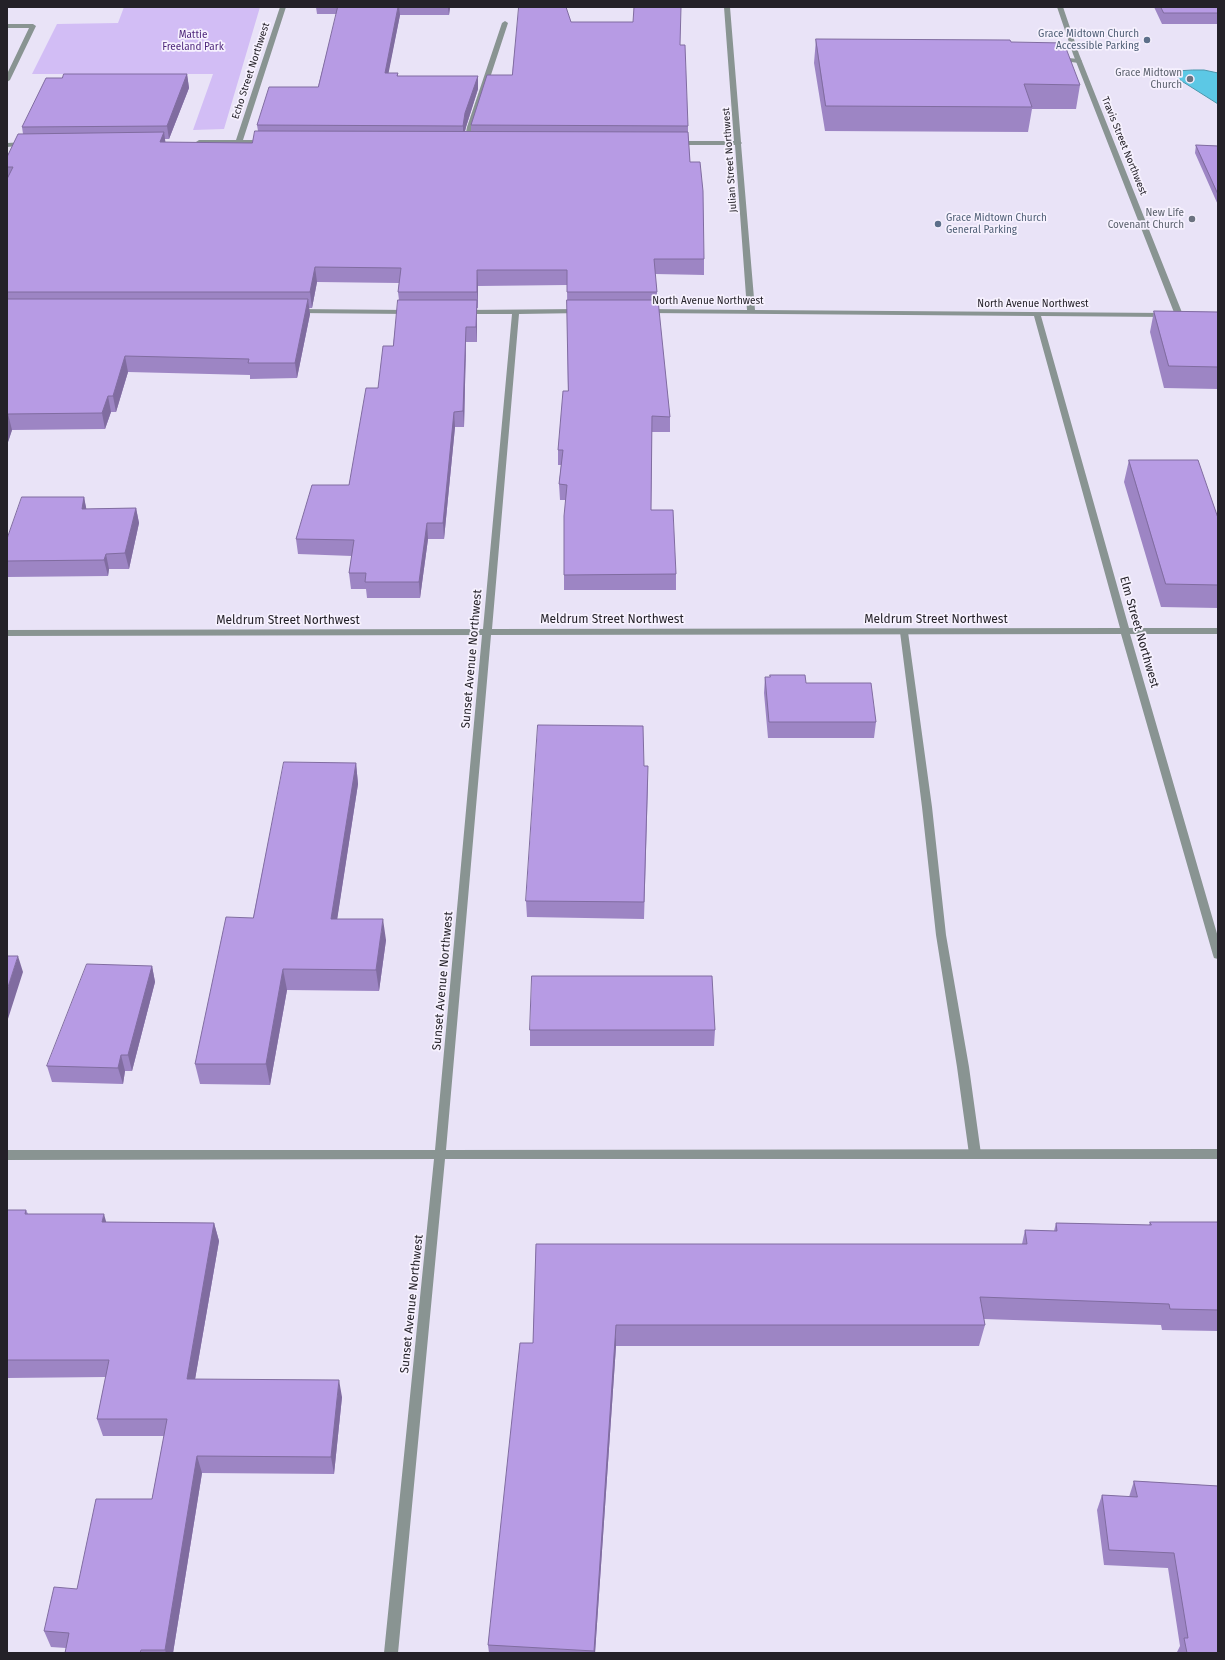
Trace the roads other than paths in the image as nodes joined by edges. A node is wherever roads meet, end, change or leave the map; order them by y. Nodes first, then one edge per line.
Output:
1 (283, 7) edge
2 (727, 7) edge
3 (1060, 7) edge
4 (505, 23) dead end
5 (7, 26) edge
6 (1052, 58) edge
7 (1079, 61) junction
8 (7, 80) edge
9 (191, 142) edge
10 (239, 142) junction
11 (270, 142) edge
12 (458, 142) edge
13 (466, 142) junction
14 (474, 142) edge
15 (669, 143) edge
16 (739, 143) junction
17 (31, 144) edge
18 (7, 145) edge
19 (286, 311) edge
20 (641, 311) edge
21 (751, 311) junction
22 (421, 312) edge
23 (461, 312) edge
24 (516, 312) junction
25 (587, 312) edge
26 (1037, 314) junction
27 (1183, 315) joint
28 (1125, 631) junction
29 (1218, 631) edge
30 (488, 632) junction
31 (904, 632) junction
32 (7, 633) edge
33 (1218, 956) edge
34 (975, 1154) junction
35 (1218, 1154) edge
36 (7, 1155) edge
37 (440, 1155) junction
38 (391, 1653) edge

1 - 10 street, Echo Street Northwest
2 - 16 street, Julian Street Northwest
3 - 7 street, Travis Street Northwest
4 - 13 street
5 - 8 street
6 - 7 street
7 - 27 street, Travis Street Northwest
9 - 10 street
10 - 11 street
12 - 13 street
13 - 14 street
15 - 16 street
16 - 21 street, Julian Street Northwest
17 - 18 street
19 - 22 street
20 - 21 street, North Avenue Northwest
21 - 26 street, North Avenue Northwest
23 - 24 street
24 - 25 street
24 - 30 street, Sunset Avenue Northwest
26 - 27 street, North Avenue Northwest
26 - 28 street, Elm Street Northwest
28 - 29 street, Meldrum Street Northwest
28 - 31 street, Meldrum Street Northwest
28 - 33 street, Elm Street Northwest
30 - 31 street, Meldrum Street Northwest
30 - 32 street, Meldrum Street Northwest
30 - 37 street, Sunset Avenue Northwest
31 - 34 street
34 - 35 street
34 - 37 street
36 - 37 street
37 - 38 street, Sunset Avenue Northwest

